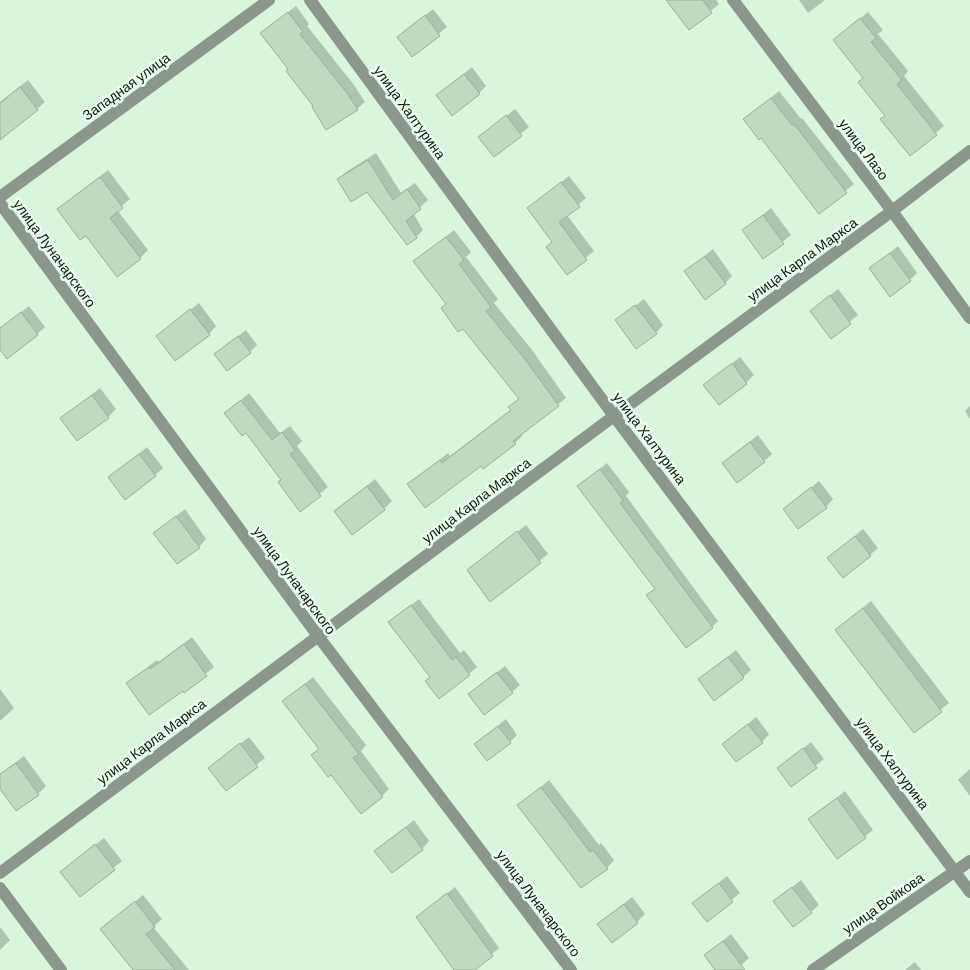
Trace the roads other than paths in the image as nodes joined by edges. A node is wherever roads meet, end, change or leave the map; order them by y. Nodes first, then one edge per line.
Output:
1 (269, 0) edge
2 (310, 0) edge
3 (733, 0) edge
4 (970, 151) edge
5 (0, 197) edge
6 (0, 204) edge
7 (892, 211) junction
8 (970, 318) edge
9 (614, 416) junction
10 (318, 636) junction
11 (970, 860) edge
12 (955, 872) junction
13 (0, 873) edge
14 (0, 888) edge
15 (970, 892) edge
16 (61, 970) edge
17 (571, 970) edge
18 (813, 970) edge

1 - 5 street, Западная улица
2 - 9 street, улица Халтурина
3 - 7 street, улица Лазо
4 - 7 street, улица Карла Маркса
6 - 10 street, улица Луначарского
7 - 8 street, улица Лазо
7 - 9 street, улица Карла Маркса
9 - 10 street, улица Карла Маркса
9 - 12 street, улица Халтурина
10 - 13 street, улица Карла Маркса
10 - 17 street, улица Луначарского
11 - 12 street, улица Войкова
12 - 15 street, улица Халтурина
12 - 18 street, улица Войкова
14 - 16 street

